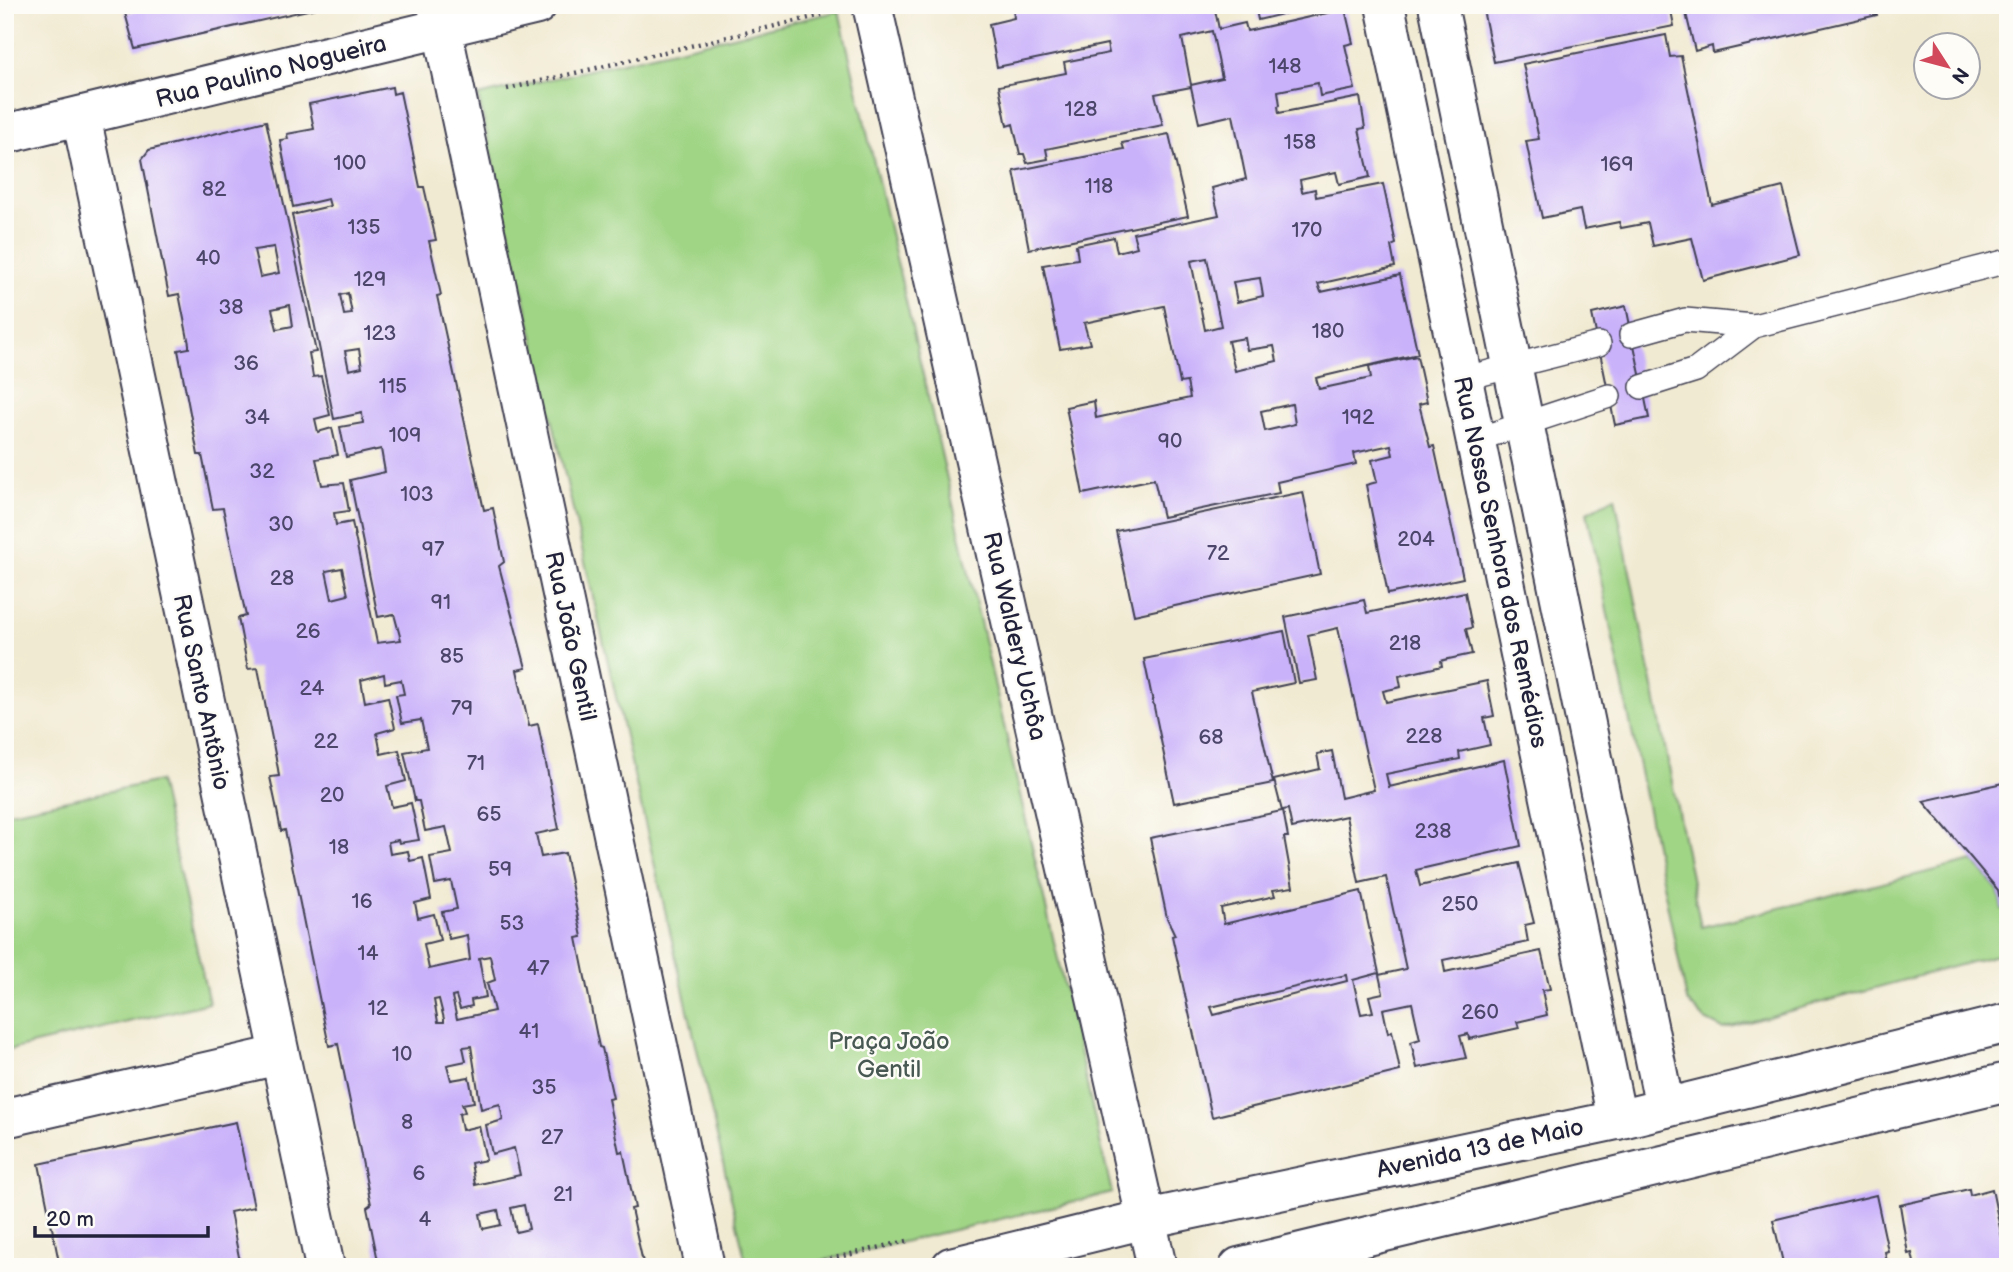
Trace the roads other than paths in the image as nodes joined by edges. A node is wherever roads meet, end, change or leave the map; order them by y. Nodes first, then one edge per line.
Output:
1 (537, 5) edge
2 (872, 5) edge
3 (1385, 5) edge
4 (1438, 5) edge
5 (440, 17) edge
6 (81, 116) junction
7 (5, 134) edge
8 (2008, 261) edge
9 (1754, 326) junction
10 (1631, 335) dead end
11 (1598, 344) dead end
12 (1512, 367) junction
13 (1462, 379) junction
14 (1643, 387) dead end
15 (1609, 396) dead end
16 (1523, 424) junction
17 (1475, 440) junction
18 (2008, 1023) edge
19 (279, 1055) junction
20 (2008, 1082) edge
21 (1665, 1108) junction
22 (5, 1118) edge
23 (1617, 1120) junction
24 (1146, 1219) junction
25 (325, 1267) edge
26 (705, 1267) edge
27 (951, 1267) edge
28 (1157, 1267) edge
29 (1239, 1267) edge

1 - 5 street, Rua Paulino Nogueira
2 - 24 street, Rua Waldery Uchôa
3 - 13 street, Rua Nossa Senhora dos Remédios
4 - 12 street, Rua Nossa Senhora dos Remédios
5 - 6 street, Rua Paulino Nogueira
5 - 26 street, Rua João Gentil
6 - 7 street, Rua Paulino Nogueira
6 - 19 street, Rua Santo Antônio
8 - 9 lane
9 - 10 lane
9 - 14 lane
11 - 12 lane
12 - 13 lane
12 - 16 street, Rua Nossa Senhora dos Remédios
13 - 17 street, Rua Nossa Senhora dos Remédios
15 - 16 lane
16 - 17 lane
16 - 21 street, Rua Nossa Senhora dos Remédios
17 - 23 street, Rua Nossa Senhora dos Remédios
18 - 21 street, Avenida 13 de Maio
19 - 22 street
19 - 25 street, Rua Santo Antônio
20 - 29 street
21 - 23 street, Avenida 13 de Maio
23 - 24 street, Avenida 13 de Maio
24 - 27 street, Avenida 13 de Maio
24 - 28 street, Rua Waldery Uchôa

